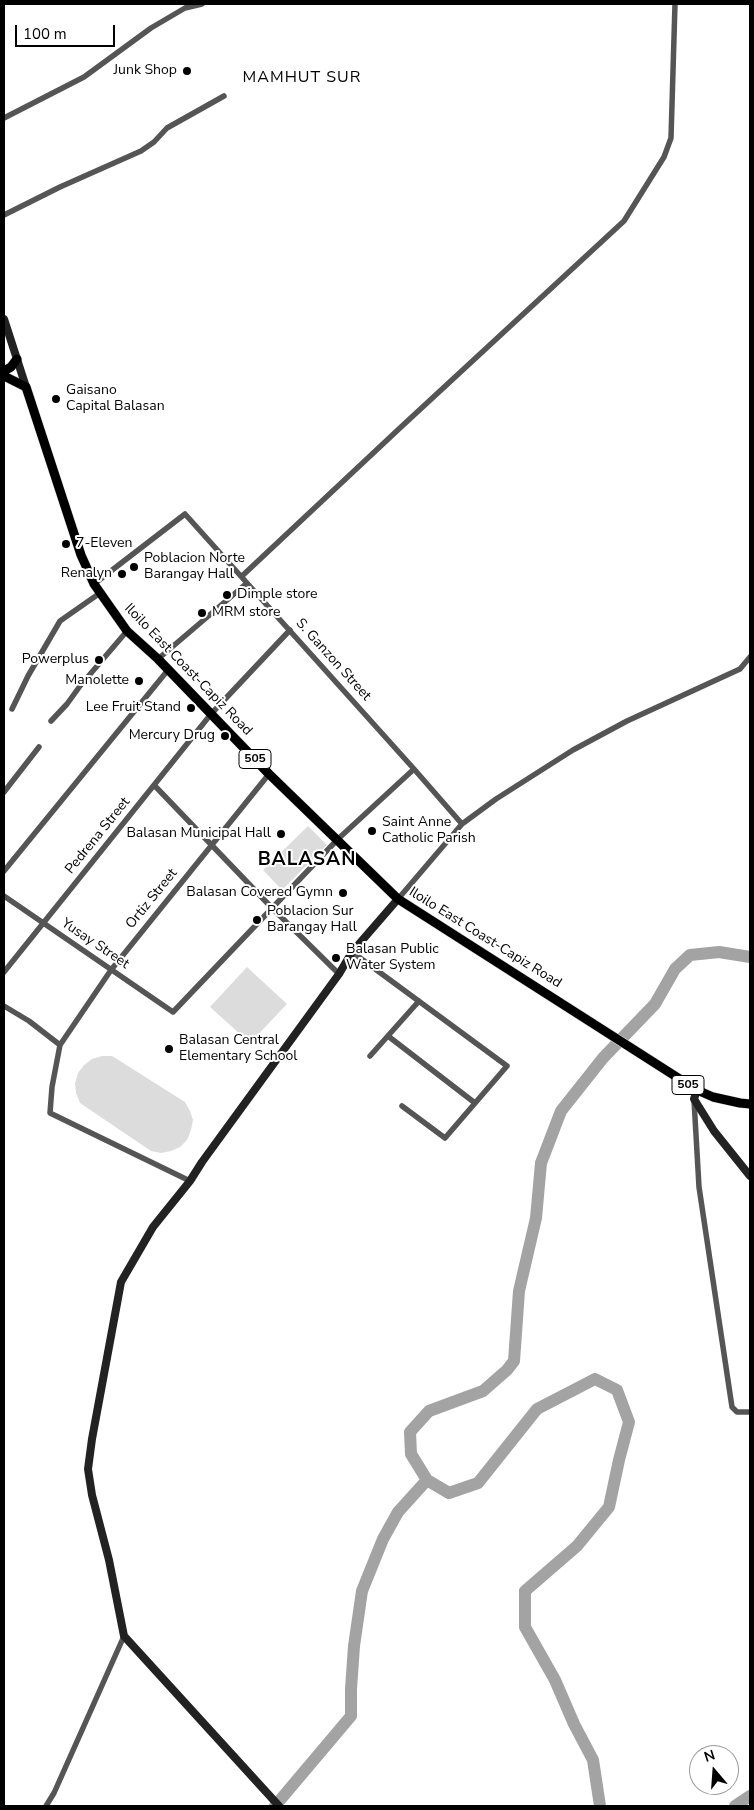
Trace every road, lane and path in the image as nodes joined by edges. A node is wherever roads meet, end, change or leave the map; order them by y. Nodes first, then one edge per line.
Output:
1 (202, 4) edge
2 (675, 4) edge
3 (224, 96) dead end
4 (4, 118) edge
5 (4, 215) edge
6 (4, 319) edge
7 (17, 359) junction
8 (4, 371) edge
9 (4, 376) edge
10 (26, 387) junction
11 (242, 576) junction
12 (247, 582) junction
13 (94, 584) junction
14 (100, 593) junction
15 (290, 630) junction
16 (127, 631) junction
17 (750, 657) edge
18 (158, 659) junction
19 (168, 670) junction
20 (12, 709) dead end
21 (211, 714) junction
22 (51, 721) dead end
23 (39, 747) dead end
24 (414, 768) junction
25 (269, 774) junction
26 (154, 785) junction
27 (4, 792) edge
28 (462, 824) junction
29 (338, 840) junction
30 (212, 846) junction
31 (4, 870) edge
32 (4, 896) edge
33 (398, 900) junction
34 (272, 908) junction
35 (44, 924) junction
36 (352, 952) junction
37 (111, 970) junction
38 (4, 972) edge
39 (340, 974) junction
40 (419, 1001) junction
41 (4, 1006) edge
42 (388, 1036) junction
43 (60, 1045) junction
44 (370, 1056) dead end
45 (696, 1094) junction
46 (475, 1103) junction
47 (750, 1104) edge
48 (402, 1106) dead end
49 (750, 1176) edge
50 (190, 1181) junction
51 (750, 1412) edge
52 (124, 1636) junction
53 (46, 1806) edge
54 (279, 1806) edge

1 - 4 street
2 - 11 street
3 - 5 street
6 - 7 street
7 - 8 main road
7 - 10 street
9 - 10 main road
10 - 13 main road, Iloilo East Coast-Capiz Road / 505
11 - 12 street, S. Ganzon Street
11 - 13 street, S. Ganzon Street
12 - 15 street, S. Ganzon Street
12 - 18 street
13 - 14 main road, Iloilo East Coast-Capiz Road / 505
14 - 16 main road, Iloilo East Coast-Capiz Road / 505
14 - 20 street
15 - 21 street, Pedrena Street
15 - 24 street, S. Ganzon Street
16 - 18 main road, Iloilo East Coast-Capiz Road / 505
16 - 22 street
17 - 28 street
18 - 19 main road, Iloilo East Coast-Capiz Road / 505
19 - 21 main road, Iloilo East Coast-Capiz Road / 505
19 - 31 street
21 - 25 main road, Iloilo East Coast-Capiz Road / 505
21 - 26 street, Pedrena Street
23 - 27 street
24 - 28 street, S. Ganzon Street
24 - 29 street
25 - 29 main road, Iloilo East Coast-Capiz Road / 505
25 - 30 street, Ortiz Street
26 - 30 street
26 - 35 street, Pedrena Street
28 - 33 street
29 - 33 main road, Iloilo East Coast-Capiz Road / 505
29 - 34 street
30 - 34 street
30 - 37 street, Ortiz Street
32 - 35 street, Yusay Street
33 - 36 street
33 - 45 main road, Iloilo East Coast-Capiz Road / 505
34 - 37 street, Yusay Street
34 - 39 street
35 - 37 street, Yusay Street
35 - 38 street, Pedrena Street
36 - 39 street
36 - 40 street
37 - 43 street, Ortiz Street
39 - 50 street
40 - 42 street
40 - 46 street
41 - 43 street
42 - 44 street
42 - 46 street
43 - 50 street
45 - 47 main road, Iloilo East Coast-Capiz Road / 505
45 - 49 street
45 - 51 street
46 - 48 street
50 - 52 street
52 - 53 street
52 - 54 street

